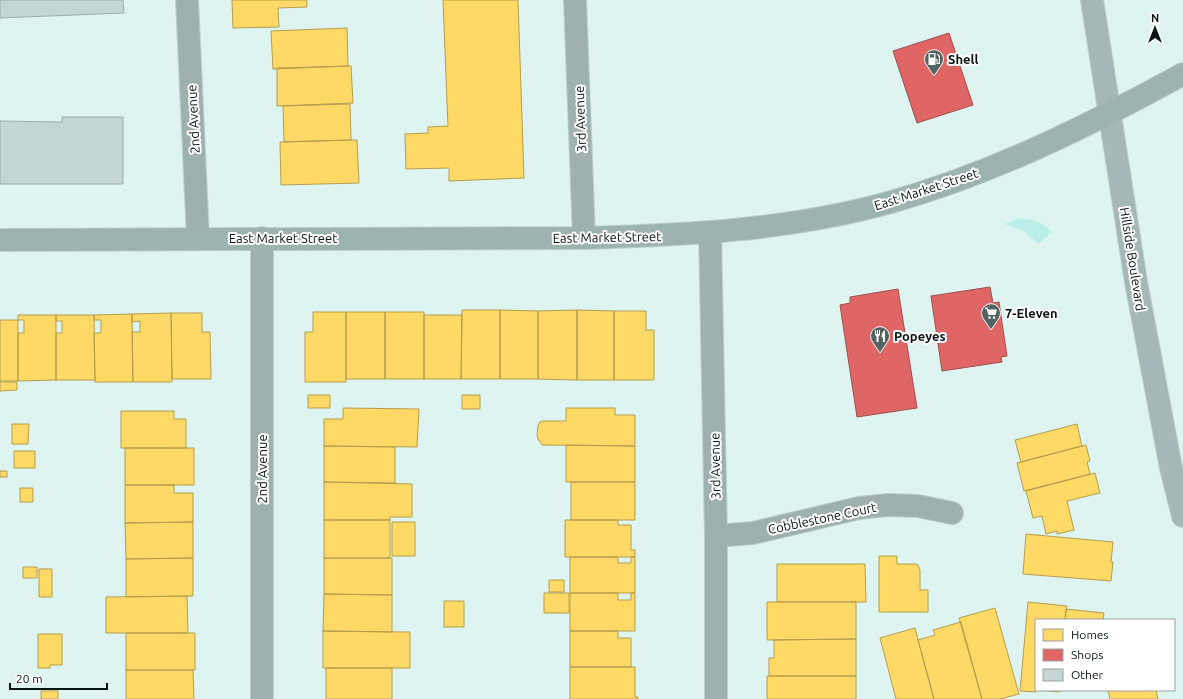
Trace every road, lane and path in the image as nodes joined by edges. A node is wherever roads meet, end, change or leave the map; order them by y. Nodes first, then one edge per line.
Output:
1 (187, 0) edge
2 (575, 0) edge
3 (1092, 0) edge
4 (1183, 74) edge
5 (1110, 113) junction
6 (710, 232) junction
7 (262, 238) junction
8 (584, 238) junction
9 (198, 239) junction
10 (0, 240) edge
11 (1177, 467) edge
12 (952, 513) dead end
13 (1183, 516) edge
14 (716, 536) junction
15 (262, 699) edge
16 (716, 699) edge

1 - 9 street, 2nd Avenue
2 - 8 street, 3rd Avenue
3 - 5 main road, Hillside Boulevard
4 - 5 main road, East Market Street
5 - 6 main road, East Market Street
5 - 11 main road, Hillside Boulevard
6 - 8 main road, East Market Street
6 - 14 street, 3rd Avenue
7 - 8 main road, East Market Street
7 - 9 main road, East Market Street
7 - 15 street, 2nd Avenue
9 - 10 main road, East Market Street
11 - 13 main road, Hillside Boulevard
12 - 14 street, Cobblestone Court
14 - 16 street, 3rd Avenue

